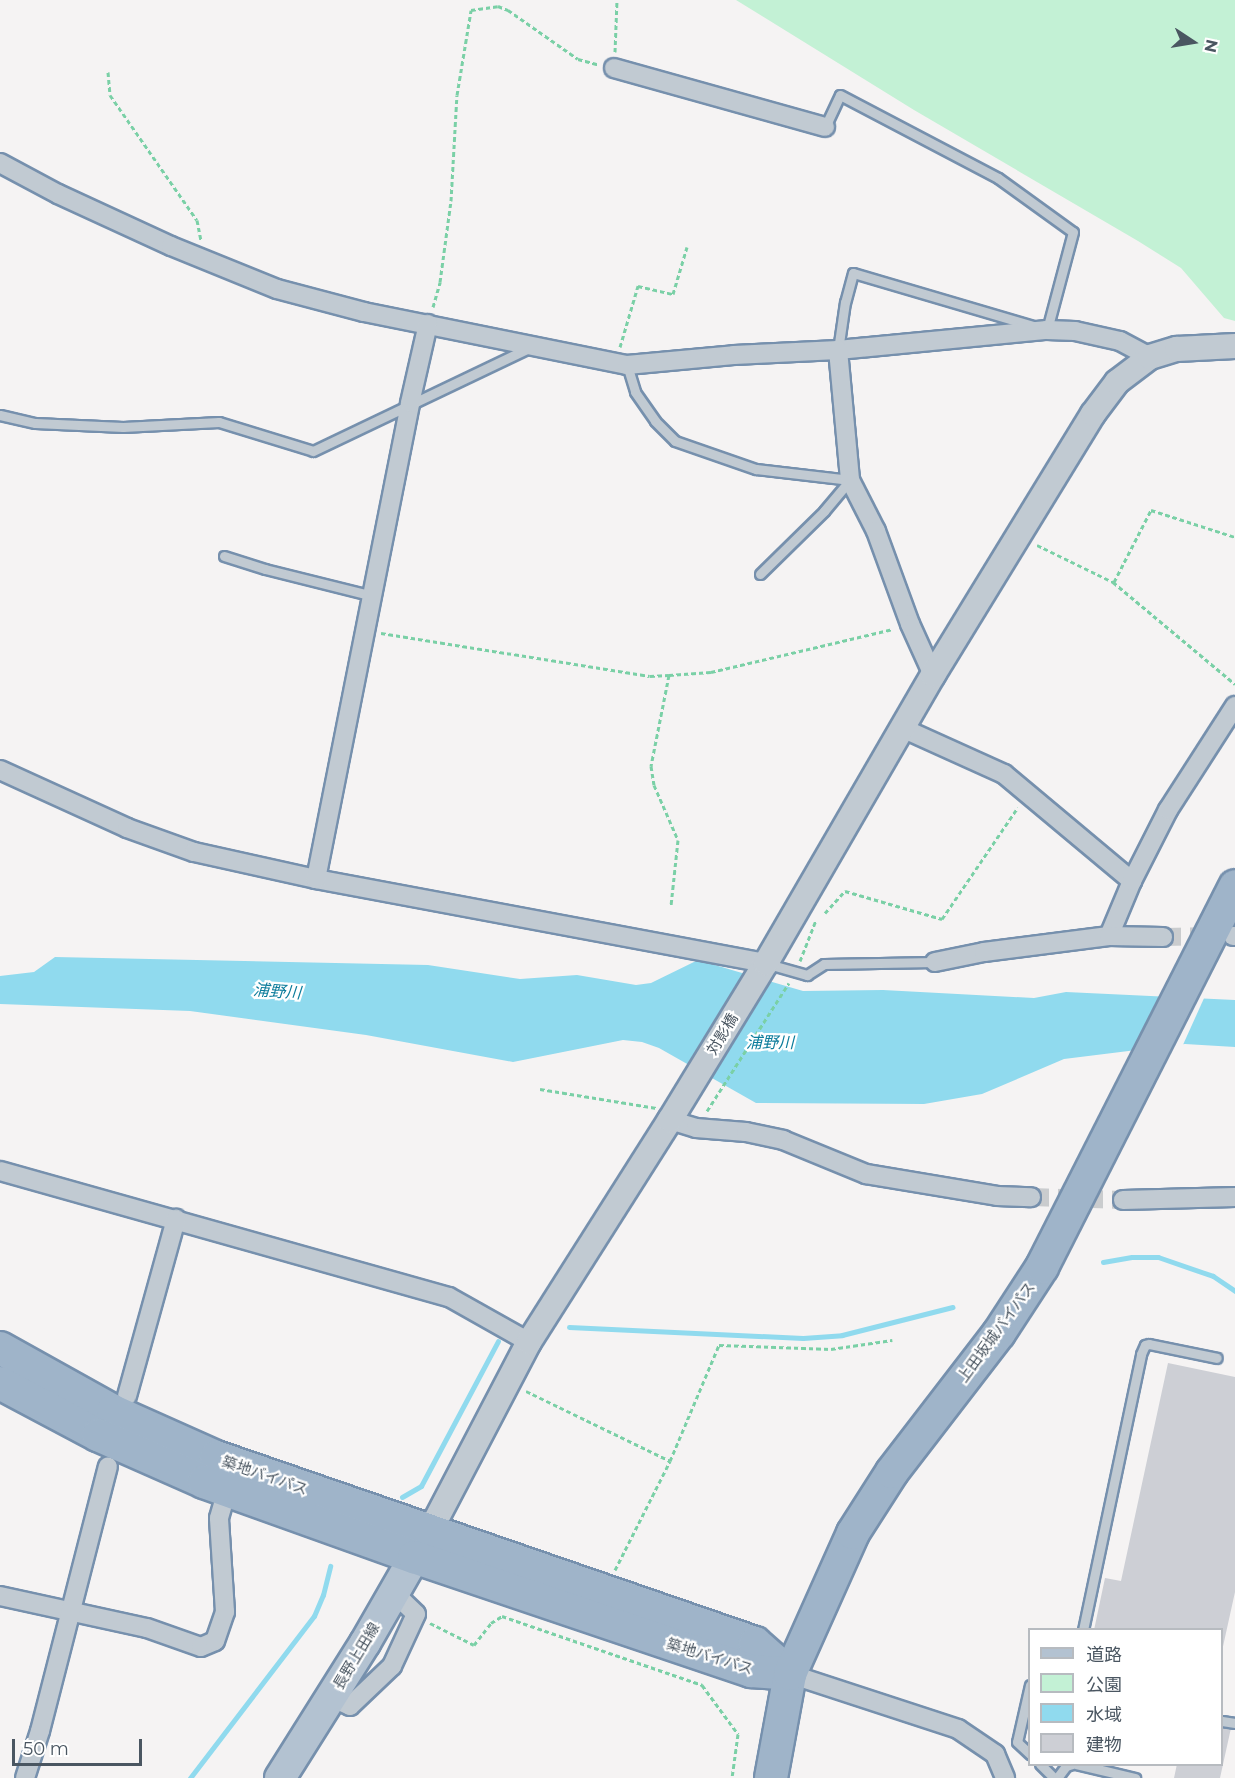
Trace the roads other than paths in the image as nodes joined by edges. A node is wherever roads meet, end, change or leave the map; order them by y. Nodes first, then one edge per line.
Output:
1 (614, 68) road end
2 (825, 127) joint
3 (0, 163) edge
4 (428, 324) junction
5 (1047, 330) junction
6 (535, 345) junction
7 (1235, 346) edge
8 (838, 350) junction
9 (1150, 357) junction
10 (621, 363) junction
11 (410, 403) junction
12 (0, 415) edge
13 (850, 480) junction
14 (224, 556) dead end
15 (760, 574) dead end
16 (372, 596) junction
17 (933, 675) junction
18 (1235, 706) edge
19 (902, 728) junction
20 (0, 770) edge
21 (316, 879) junction
22 (1132, 881) junction
23 (1235, 886) edge
24 (1109, 936) junction
25 (1163, 937) tunnel mouth
26 (935, 962) joint
27 (764, 967) junction
28 (676, 1110) junction
29 (0, 1170) edge
30 (1031, 1197) tunnel mouth
31 (1235, 1197) edge
32 (1123, 1200) tunnel mouth
33 (176, 1219) junction
34 (529, 1342) junction
35 (0, 1348) edge
36 (1217, 1358) dead end
37 (0, 1383) edge
38 (127, 1396) dead end
39 (108, 1467) dead end
40 (227, 1490) junction
41 (422, 1545) junction
42 (394, 1593) junction
43 (0, 1596) edge
44 (69, 1613) junction
45 (1083, 1628) edge
46 (790, 1674) junction
47 (1028, 1690) edge
48 (331, 1697) junction
49 (1028, 1753) edge
50 (1042, 1766) edge
51 (1066, 1766) edge
52 (1083, 1766) edge
53 (25, 1778) edge
54 (280, 1778) edge
55 (771, 1778) edge
56 (1005, 1778) edge
57 (1056, 1778) edge
58 (1135, 1778) edge

1 - 2 street
2 - 5 lane
3 - 4 street
4 - 6 street
4 - 11 street
5 - 8 street
5 - 8 lane
5 - 9 street
6 - 10 street
6 - 11 lane
7 - 9 street
8 - 10 street
8 - 13 street
9 - 17 street, 対影橋
10 - 13 lane
11 - 12 lane
11 - 16 street
13 - 15 lane
13 - 17 street
14 - 16 lane
16 - 21 street
17 - 19 street, 対影橋
18 - 22 street
19 - 22 street
19 - 27 street, 対影橋
20 - 21 street
21 - 27 street
22 - 24 street
23 - 46 highway, 上田坂城バイパス
24 - 25 street
24 - 26 street
26 - 27 lane
27 - 28 street, 対影橋
28 - 30 street
28 - 34 street, 対影橋
29 - 33 street
31 - 32 street
33 - 34 street
33 - 38 street
34 - 41 street, 対影橋
35 - 41 highway, 築地バイパス
36 - 45 lane
37 - 40 highway, 築地バイパス
39 - 44 street
40 - 41 highway, 築地バイパス
40 - 44 street
41 - 42 main road, 長野上田線
41 - 46 highway, 築地バイパス
41 - 46 highway, 築地バイパス
42 - 48 main road, 長野上田線
42 - 48 street
43 - 44 street
44 - 53 street
46 - 55 highway, 上田坂城バイパス
46 - 56 street
47 - 49 lane
48 - 54 main road, 長野上田線
50 - 57 lane
51 - 57 lane
52 - 58 lane

